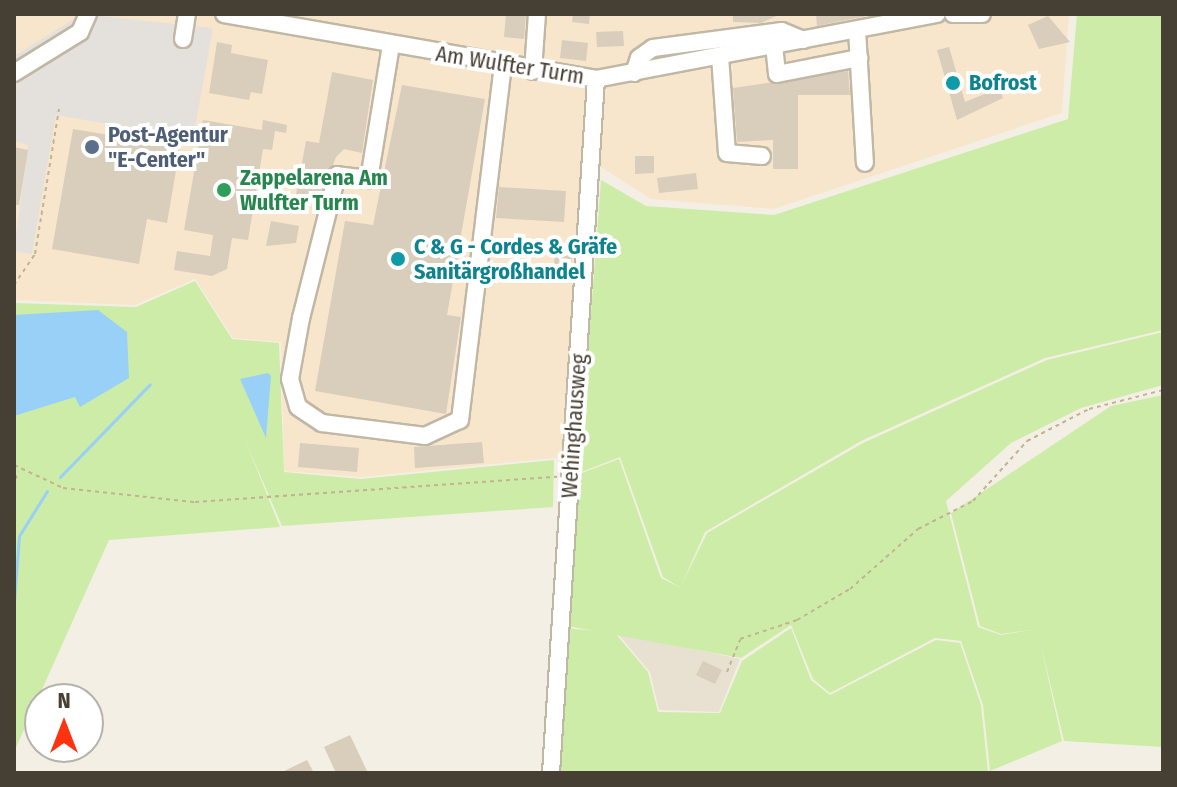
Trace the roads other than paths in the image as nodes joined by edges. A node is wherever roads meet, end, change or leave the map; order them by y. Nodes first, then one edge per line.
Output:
1 (88, 14) edge
2 (187, 14) edge
3 (224, 14) edge
4 (537, 14) edge
5 (937, 14) edge
6 (953, 14) edge
7 (982, 14) edge
8 (857, 30) junction
9 (183, 39) dead end
10 (803, 40) junction
11 (391, 45) junction
12 (774, 45) junction
13 (720, 56) junction
14 (859, 58) junction
15 (503, 65) junction
16 (533, 71) junction
17 (14, 73) edge
18 (634, 73) junction
19 (596, 79) junction
20 (762, 156) dead end
21 (865, 163) dead end
22 (551, 773) edge

1 - 17 street
2 - 9 street
3 - 11 street, Am Wulfter Turm
4 - 16 street
5 - 8 street, Am Wulfter Turm
6 - 7 street
8 - 10 street, Am Wulfter Turm
8 - 14 street
10 - 12 street, Am Wulfter Turm
10 - 18 street
11 - 15 street, Am Wulfter Turm
11 - 15 street
12 - 13 street, Am Wulfter Turm
12 - 14 street
13 - 18 street, Am Wulfter Turm
13 - 20 street
14 - 21 street
15 - 16 street, Am Wulfter Turm
16 - 19 street, Am Wulfter Turm
18 - 19 street, Am Wulfter Turm
19 - 22 street, Wehinghausweg

